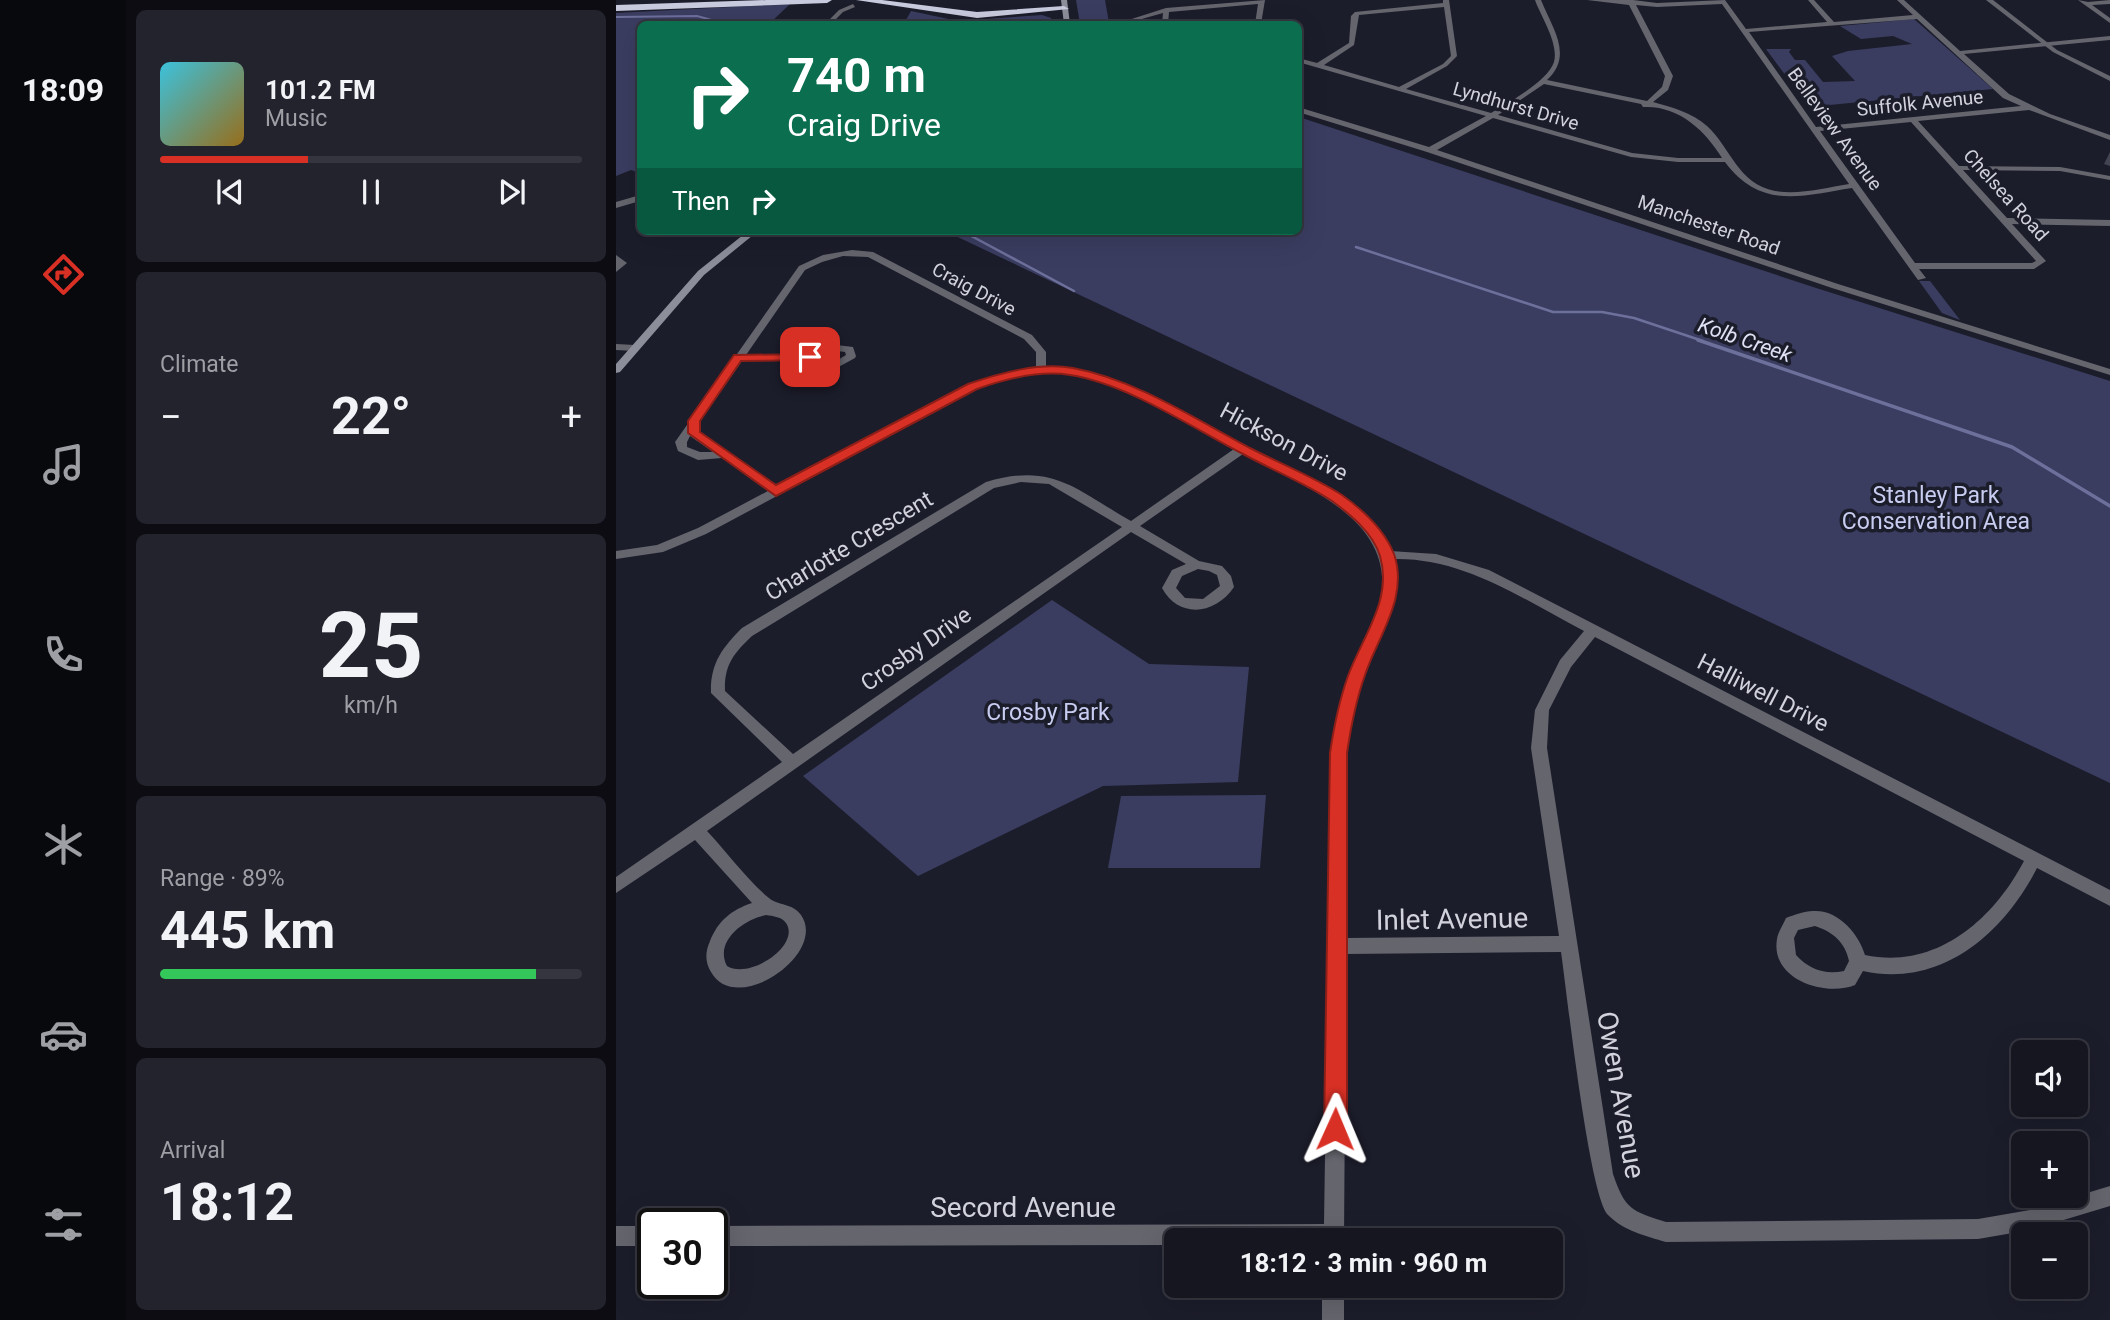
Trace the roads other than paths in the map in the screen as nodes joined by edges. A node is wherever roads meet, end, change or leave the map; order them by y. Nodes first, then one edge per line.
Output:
1 (635, 0) edge
2 (761, 0) edge
3 (827, 0) edge
4 (944, 0) edge
5 (1538, 0) edge
6 (1590, 0) edge
7 (1811, 0) edge
8 (1900, 0) edge
9 (1989, 0) edge
10 (616, 1) edge
11 (1262, 1) edge
12 (1723, 1) edge
13 (1447, 2) edge
14 (1631, 2) edge
15 (2083, 2) edge
16 (2110, 2) edge
17 (857, 3) edge
18 (1064, 4) edge
19 (674, 7) junction
20 (616, 8) edge
21 (1166, 10) junction
22 (1918, 17) junction
23 (831, 21) edge
24 (1129, 21) edge
25 (1166, 21) edge
26 (1259, 21) edge
27 (2110, 21) edge
28 (1832, 24) junction
29 (1743, 31) junction
30 (2110, 38) edge
31 (2046, 45) junction
32 (1958, 53) junction
33 (1302, 61) edge
34 (1318, 66) junction
35 (2110, 79) edge
36 (1545, 82) junction
37 (1399, 89) junction
38 (1646, 104) junction
39 (2027, 108) junction
40 (1302, 110) edge
41 (1491, 114) junction
42 (1913, 120) junction
43 (1815, 129) junction
44 (2110, 138) edge
45 (1430, 150) junction
46 (1727, 160) junction
47 (1958, 168) junction
48 (2110, 178) edge
49 (1856, 185) junction
50 (637, 199) edge
51 (616, 205) edge
52 (2006, 221) junction
53 (2110, 223) edge
54 (749, 235) edge
55 (616, 258) edge
56 (1913, 266) junction
57 (616, 269) edge
58 (1921, 278) dead end
59 (616, 347) edge
60 (635, 348) junction
61 (810, 357) dead end
62 (738, 358) junction
63 (616, 370) edge
64 (1041, 371) junction
65 (2110, 372) edge
66 (694, 421) junction
67 (1242, 449) junction
68 (722, 456) junction
69 (776, 491) junction
70 (1131, 527) junction
71 (616, 555) edge
72 (1387, 555) junction
73 (1197, 565) dead end
74 (1593, 630) junction
75 (793, 763) junction
76 (696, 831) junction
77 (2034, 859) junction
78 (616, 886) edge
79 (2110, 898) edge
80 (766, 906) junction
81 (1567, 944) junction
82 (1338, 946) junction
83 (1858, 962) dead end
84 (2110, 1196) edge
85 (1334, 1228) edge
86 (616, 1236) edge
87 (637, 1236) edge
88 (728, 1236) edge
89 (1164, 1237) edge
90 (1333, 1298) edge
91 (1333, 1320) edge

1 - 10 highway
2 - 19 highway
3 - 19 highway
4 - 18 highway
5 - 36 street
6 - 14 street
7 - 28 street
8 - 22 street
9 - 31 street
11 - 21 street
11 - 26 street
12 - 14 street
12 - 29 street, Belleview Avenue
13 - 34 street
13 - 37 street
14 - 38 street
15 - 16 street
15 - 27 street
17 - 18 highway
17 - 23 street
19 - 20 highway
21 - 24 street
21 - 25 street
22 - 28 street
22 - 32 street
28 - 29 street
29 - 43 street, Belleview Avenue
30 - 31 street
31 - 32 street
31 - 35 street
32 - 39 street
33 - 34 street, Lyndhurst Drive
34 - 37 street, Lyndhurst Drive
36 - 38 street
36 - 41 street
37 - 41 street, Lyndhurst Drive
38 - 46 street
39 - 42 street, Suffolk Avenue
39 - 44 street
40 - 45 street, Manchester Road
41 - 45 street
41 - 46 street, Lyndhurst Drive
42 - 43 street, Suffolk Avenue
42 - 47 street, Chelsea Road
43 - 49 street, Belleview Avenue
45 - 65 street, Manchester Road
46 - 49 street
47 - 48 street
47 - 52 street, Chelsea Road
49 - 56 street, Belleview Avenue
50 - 51 street
52 - 53 street
52 - 56 street, Chelsea Road
54 - 60 main road
55 - 57 street
56 - 58 street, Belleview Avenue
59 - 60 street
60 - 63 main road
61 - 62 street
62 - 64 street, Craig Drive
62 - 66 street, Craig Drive
64 - 67 street, Hickson Drive
64 - 69 street, Hickson Drive
66 - 68 street, Craig Drive
66 - 68 street, Craig Drive
67 - 70 street, Crosby Drive
67 - 72 street, Hickson Drive
68 - 69 street, Craig Drive
69 - 71 street, Hickson Drive
70 - 73 street
70 - 75 street, Crosby Drive
70 - 75 street, Charlotte Crescent
72 - 74 street, Halliwell Drive
72 - 82 street, Hickson Drive
74 - 77 street, Halliwell Drive
74 - 81 street, Owen Avenue
75 - 76 street, Crosby Drive
76 - 78 street, Crosby Drive
76 - 80 street
77 - 79 street, Halliwell Drive
77 - 83 street
80 - 80 street
81 - 82 street, Inlet Avenue
81 - 84 street, Owen Avenue
82 - 85 street, Hickson Drive
86 - 87 street
88 - 89 street, Secord Avenue
90 - 91 street

